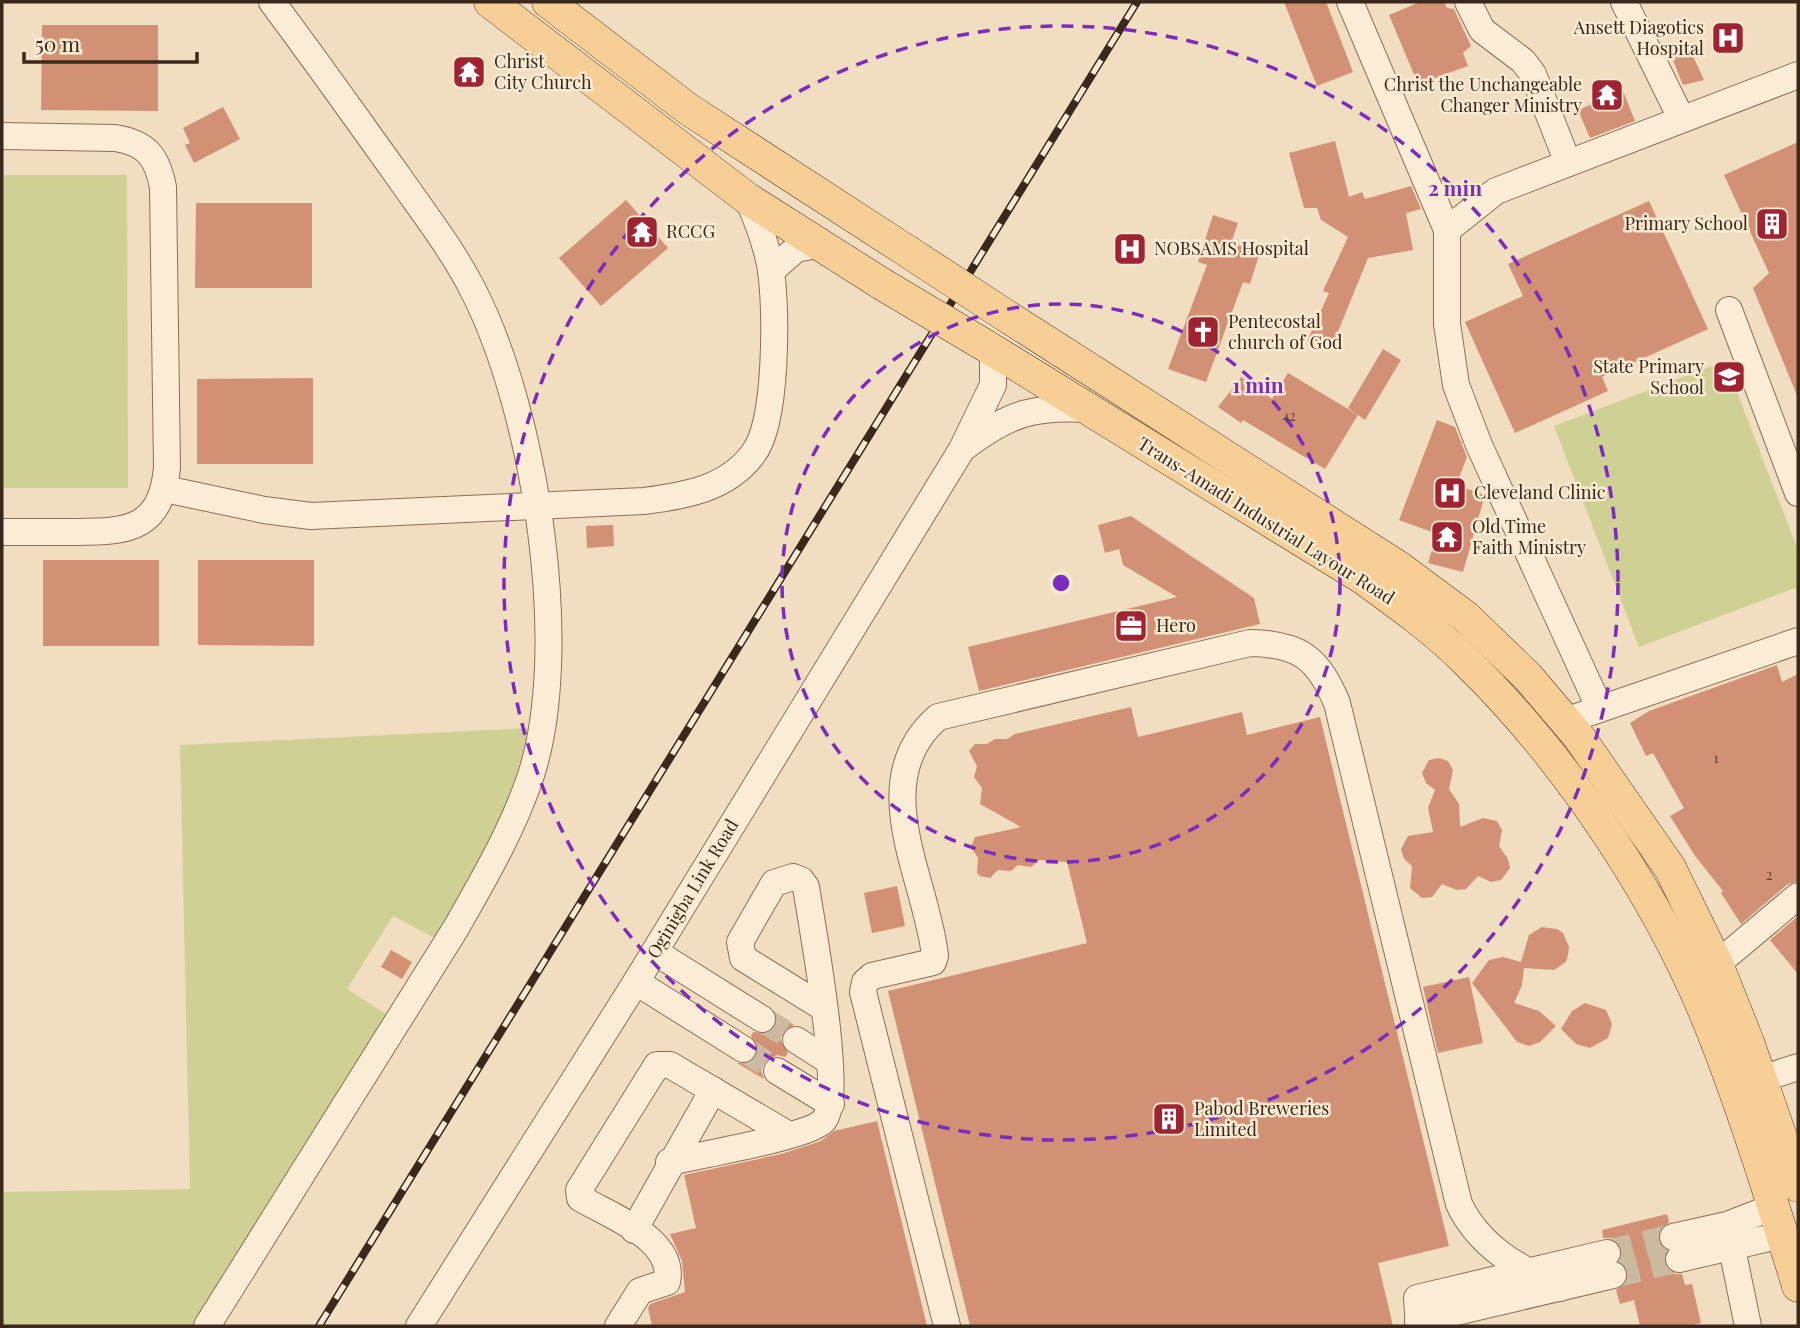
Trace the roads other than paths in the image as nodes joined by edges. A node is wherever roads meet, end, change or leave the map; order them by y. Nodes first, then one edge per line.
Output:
1 (272, 2) edge
2 (490, 2) edge
3 (548, 2) edge
4 (1350, 2) edge
5 (1468, 2) edge
6 (1624, 2) edge
7 (1798, 75) edge
8 (1681, 117) junction
9 (2, 136) edge
10 (1567, 163) junction
11 (748, 199) junction
12 (1447, 230) junction
13 (817, 245) junction
14 (771, 271) junction
15 (1729, 310) dead end
16 (989, 349) junction
17 (1089, 409) junction
18 (962, 449) junction
19 (165, 489) junction
20 (1798, 493) edge
21 (536, 508) junction
22 (2, 532) edge
23 (1798, 641) edge
24 (1600, 709) junction
25 (1565, 721) junction
26 (1798, 896) edge
27 (655, 952) junction
28 (1717, 964) junction
29 (636, 982) junction
30 (731, 999) junction
31 (824, 1008) junction
32 (762, 1019) tunnel mouth
33 (713, 1030) junction
34 (796, 1040) tunnel mouth
35 (743, 1049) tunnel mouth
36 (829, 1061) junction
37 (1798, 1067) edge
38 (777, 1071) tunnel mouth
39 (1761, 1079) junction
40 (713, 1090) junction
41 (831, 1104) junction
42 (789, 1135) junction
43 (669, 1162) junction
44 (1798, 1186) edge
45 (1778, 1221) junction
46 (634, 1230) junction
47 (1729, 1235) junction
48 (1676, 1248) tunnel mouth
49 (1529, 1272) junction
50 (1798, 1286) edge
51 (1560, 1288) junction
52 (1418, 1315) edge
53 (207, 1326) edge
54 (419, 1326) edge
55 (618, 1326) edge
56 (947, 1326) edge
57 (1748, 1326) edge

1 - 21 street
2 - 11 main road, Trans-Amadi Industrial Layour Road
3 - 25 main road, Trans-Amadi Industrial Layour Road, bridge
4 - 12 street
5 - 10 street
6 - 8 street
7 - 8 street
8 - 10 street
9 - 19 street
10 - 12 street
11 - 13 main road, Trans-Amadi Industrial Layour Road
11 - 14 street
12 - 24 street
13 - 14 street
13 - 16 main road, Trans-Amadi Industrial Layour Road, bridge
14 - 21 street
15 - 20 street
16 - 17 main road, Trans-Amadi Industrial Layour Road
16 - 18 street, Oginigba Link Road
17 - 18 street
17 - 45 main road, Trans-Amadi Industrial Layour Road
18 - 27 street, Oginigba Link Road
19 - 21 street
19 - 22 street
21 - 53 street
23 - 24 street
24 - 25 street
25 - 28 main road, Trans-Amadi Industrial Layour Road
26 - 28 street
27 - 29 street, Oginigba Link Road
27 - 30 street
28 - 39 main road, Trans-Amadi Industrial Layour Road
29 - 33 street
29 - 54 street, Oginigba Link Road
30 - 32 street
30 - 33 street
31 - 31 street
31 - 36 street
33 - 35 street
34 - 36 street
36 - 41 street
37 - 39 street
38 - 41 street
39 - 44 main road, Trans-Amadi Industrial Layour Road
40 - 42 street
40 - 43 street
40 - 46 street
41 - 42 street
42 - 43 street
43 - 46 street
45 - 47 street
45 - 50 main road, Trans-Amadi Industrial Layour Road
46 - 55 street
47 - 48 street
47 - 57 street
49 - 51 street
49 - 51 street
49 - 52 street
49 - 56 street
51 - 52 street

